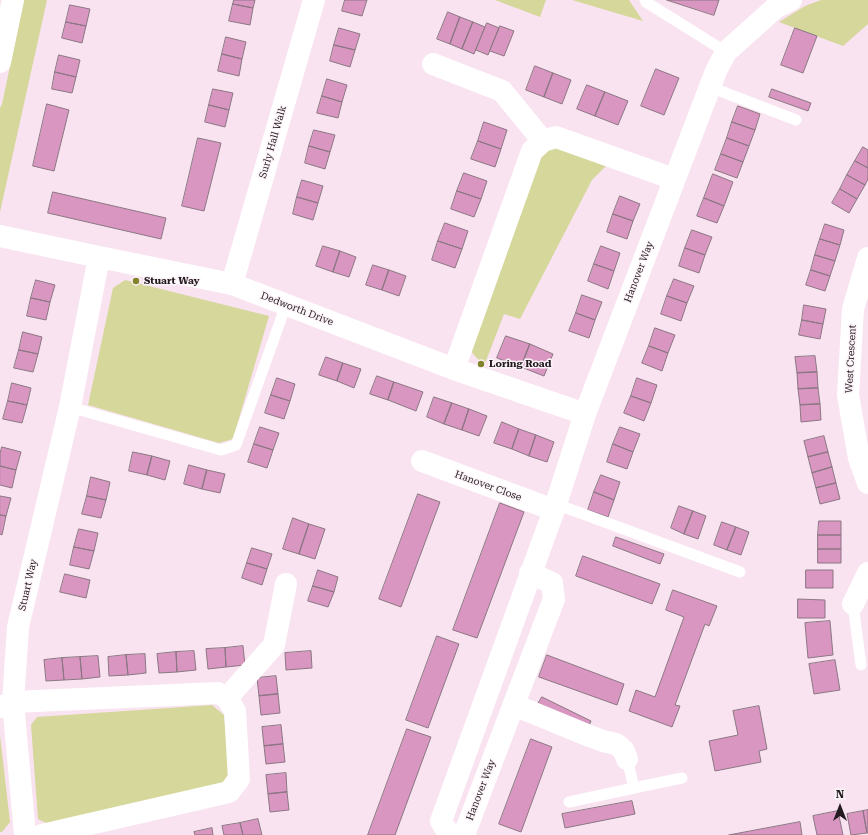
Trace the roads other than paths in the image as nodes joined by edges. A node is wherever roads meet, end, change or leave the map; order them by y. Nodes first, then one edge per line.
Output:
1 (14, 0) edge
2 (314, 0) edge
3 (645, 0) edge
4 (791, 0) edge
5 (726, 52) junction
6 (0, 62) edge
7 (433, 64) dead end
8 (710, 87) junction
9 (796, 120) dead end
10 (543, 141) junction
11 (674, 180) junction
12 (0, 236) edge
13 (99, 257) junction
14 (868, 258) edge
15 (232, 284) junction
16 (286, 305) junction
17 (454, 369) junction
18 (70, 407) junction
19 (585, 414) junction
20 (422, 461) dead end
21 (868, 484) edge
22 (555, 507) junction
23 (740, 572) dead end
24 (868, 572) edge
25 (530, 573) junction
26 (286, 584) dead end
27 (853, 604) joint
28 (861, 665) dead end
29 (227, 698) junction
30 (7, 705) edge
31 (514, 705) junction
32 (627, 759) joint
33 (682, 778) dead end
34 (634, 788) junction
35 (569, 802) dead end
36 (25, 835) edge
37 (42, 835) edge

1 - 6 street
2 - 15 street, Surly Hall Walk
3 - 5 lane
4 - 5 street, Hanover Way
5 - 8 street, Hanover Way
7 - 10 street
8 - 9 lane
8 - 11 street, Hanover Way
10 - 11 street
10 - 17 street
11 - 19 street, Hanover Way
12 - 13 street, Dedworth Drive
13 - 15 street, Dedworth Drive
13 - 18 street, Stuart Way
14 - 21 street, West Crescent
15 - 16 street, Dedworth Drive
16 - 17 street, Dedworth Drive
16 - 18 lane
17 - 19 street, Dedworth Drive
18 - 30 street, Stuart Way
19 - 22 street, Hanover Way
20 - 22 street, Hanover Close
22 - 23 lane
22 - 25 street, Hanover Way
24 - 27 street
25 - 31 street, Hanover Way
25 - 31 street, Hanover Way
26 - 29 street
27 - 28 lane
29 - 30 street
29 - 37 street
30 - 36 street, Stuart Way
31 - 32 street
32 - 34 lane
33 - 34 lane
34 - 35 lane

